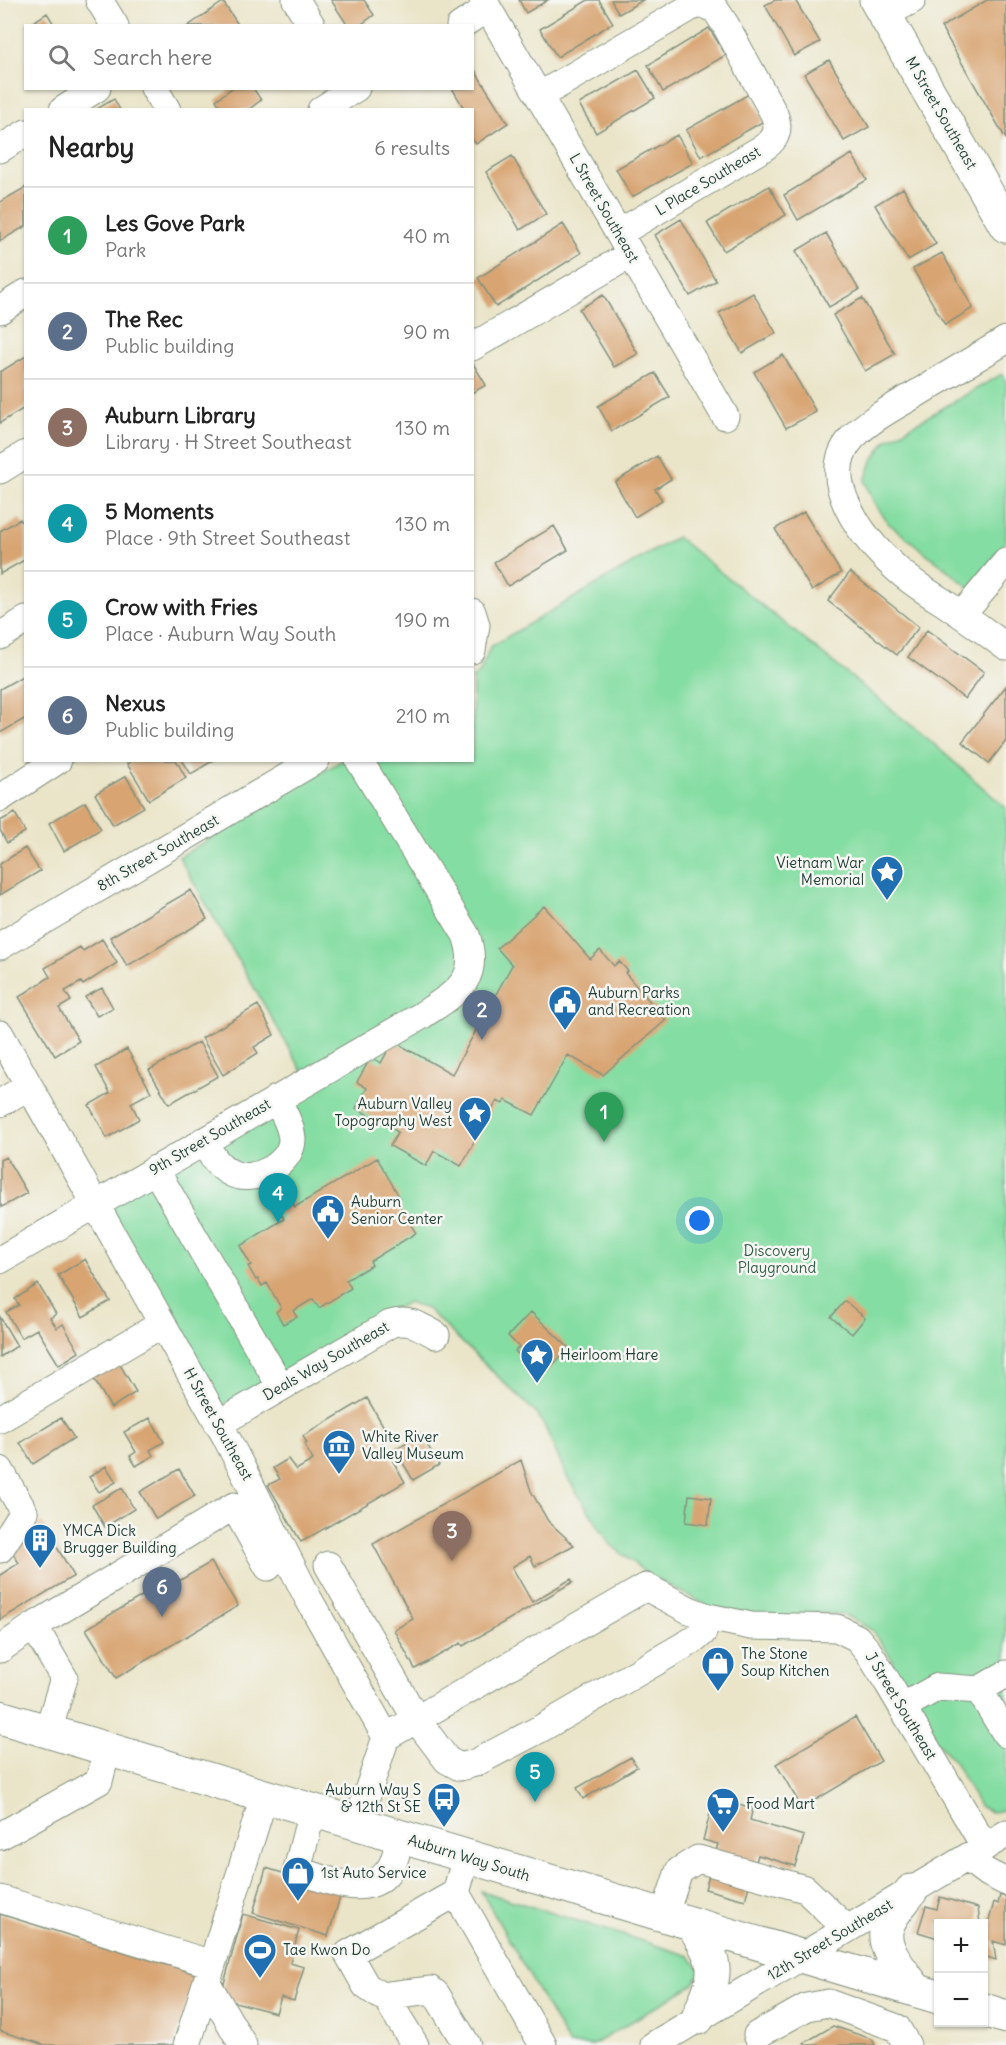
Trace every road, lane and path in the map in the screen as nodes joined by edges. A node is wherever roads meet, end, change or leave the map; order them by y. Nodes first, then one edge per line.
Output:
1 (99, 0) edge
2 (297, 0) edge
3 (486, 4) edge
4 (891, 5) edge
5 (114, 24) edge
6 (311, 24) edge
7 (462, 24) edge
8 (94, 90) edge
9 (155, 90) edge
10 (351, 90) edge
11 (539, 96) junction
12 (66, 108) edge
13 (166, 108) edge
14 (324, 108) edge
15 (24, 134) edge
16 (0, 149) edge
17 (1006, 226) edge
18 (625, 244) junction
19 (24, 294) edge
20 (0, 310) edge
21 (1006, 340) edge
22 (474, 346) edge
23 (725, 416) dead end
24 (24, 455) edge
25 (0, 470) edge
26 (1006, 562) edge
27 (962, 615) junction
28 (474, 618) edge
29 (24, 621) edge
30 (0, 636) edge
31 (474, 640) edge
32 (1006, 646) edge
33 (55, 762) edge
34 (313, 762) edge
35 (360, 762) edge
36 (0, 798) edge
37 (0, 946) edge
38 (0, 1034) edge
39 (29, 1086) junction
40 (276, 1099) junction
41 (0, 1103) edge
42 (203, 1141) junction
43 (155, 1169) junction
44 (95, 1204) junction
45 (0, 1260) edge
46 (162, 1324) junction
47 (436, 1335) dead end
48 (281, 1387) junction
49 (0, 1419) edge
50 (218, 1424) junction
51 (0, 1470) edge
52 (0, 1549) edge
53 (328, 1565) dead end
54 (268, 1567) dead end
55 (708, 1617) junction
56 (34, 1626) junction
57 (0, 1649) edge
58 (1006, 1674) edge
59 (980, 1690) junction
60 (902, 1707) junction
61 (0, 1717) edge
62 (416, 1719) junction
63 (48, 1731) junction
64 (1006, 1734) edge
65 (387, 1737) junction
66 (107, 1749) junction
67 (264, 1797) junction
68 (312, 1811) junction
69 (357, 1824) junction
70 (0, 1836) edge
71 (400, 1837) junction
72 (986, 1846) edge
73 (466, 1857) junction
74 (1006, 1882) edge
75 (911, 1891) junction
76 (456, 1893) junction
77 (0, 1899) edge
78 (679, 1921) junction
79 (847, 1929) junction
80 (801, 1957) junction
81 (210, 1973) junction
82 (882, 1981) junction
83 (928, 1994) edge
84 (385, 1996) junction
85 (734, 1997) junction
86 (988, 2011) edge
87 (1006, 2017) edge
88 (699, 2018) junction
89 (869, 2018) junction
90 (759, 2040) edge
91 (188, 2045) edge
92 (243, 2045) edge
93 (415, 2045) edge
94 (467, 2045) edge
95 (543, 2045) edge
96 (654, 2045) edge
97 (907, 2045) edge

1 - 5 street
2 - 6 street
3 - 7 street
3 - 11 street, L Street Southeast
4 - 17 main road, M Street Southeast
8 - 12 street
9 - 13 street
10 - 14 street
11 - 18 street, L Street Southeast
11 - 18 street, L Place Southeast
15 - 16 street
18 - 22 street
18 - 23 street, L Street Southeast
19 - 20 street
21 - 27 street
24 - 25 street
26 - 27 street
27 - 32 street
28 - 31 street
29 - 30 street
33 - 36 street
34 - 37 street, 8th Street Southeast
35 - 40 street, 9th Street Southeast
38 - 39 street, H Street Southeast
39 - 41 street
39 - 44 street, H Street Southeast
40 - 42 street, 9th Street Southeast
40 - 42 street
42 - 43 street, 9th Street Southeast
43 - 44 street, 9th Street Southeast
43 - 48 street
44 - 45 street, 9th Street Southeast
44 - 46 street, H Street Southeast
46 - 49 street
46 - 50 street, H Street Southeast
47 - 48 street, Deals Way Southeast
48 - 50 street, Deals Way Southeast
50 - 65 street, H Street Southeast
51 - 52 street
53 - 62 street
54 - 56 street
55 - 60 street, J Street Southeast
55 - 62 street
55 - 62 street
56 - 57 street
56 - 63 street
58 - 59 street
59 - 60 street
59 - 64 street
60 - 72 street, J Street Southeast
61 - 63 main road, Auburn Way South
62 - 65 street
63 - 66 main road, Auburn Way South
65 - 69 street
66 - 67 main road, Auburn Way South
66 - 70 street
67 - 68 main road, Auburn Way South
67 - 81 street
68 - 69 main road, Auburn Way South
68 - 71 street
69 - 71 main road, Auburn Way South
71 - 73 main road, Auburn Way South
72 - 74 street
72 - 75 street, 12th Street Southeast
73 - 76 street
73 - 78 main road, Auburn Way South
75 - 79 street, 12th Street Southeast
75 - 83 main road
76 - 84 street
76 - 95 street
77 - 81 street
78 - 79 street
78 - 80 main road, Auburn Way South
78 - 88 main road
79 - 80 street, 12th Street Southeast
80 - 82 main road, Auburn Way South
80 - 85 street, 12th Street Southeast
81 - 91 street
81 - 92 street
82 - 83 main road, Auburn Way South
82 - 89 street
84 - 93 street
84 - 94 street
85 - 88 street, 12th Street Southeast
85 - 90 street
86 - 87 main road
88 - 96 street, 12th Street Southeast
89 - 90 street
89 - 97 street

